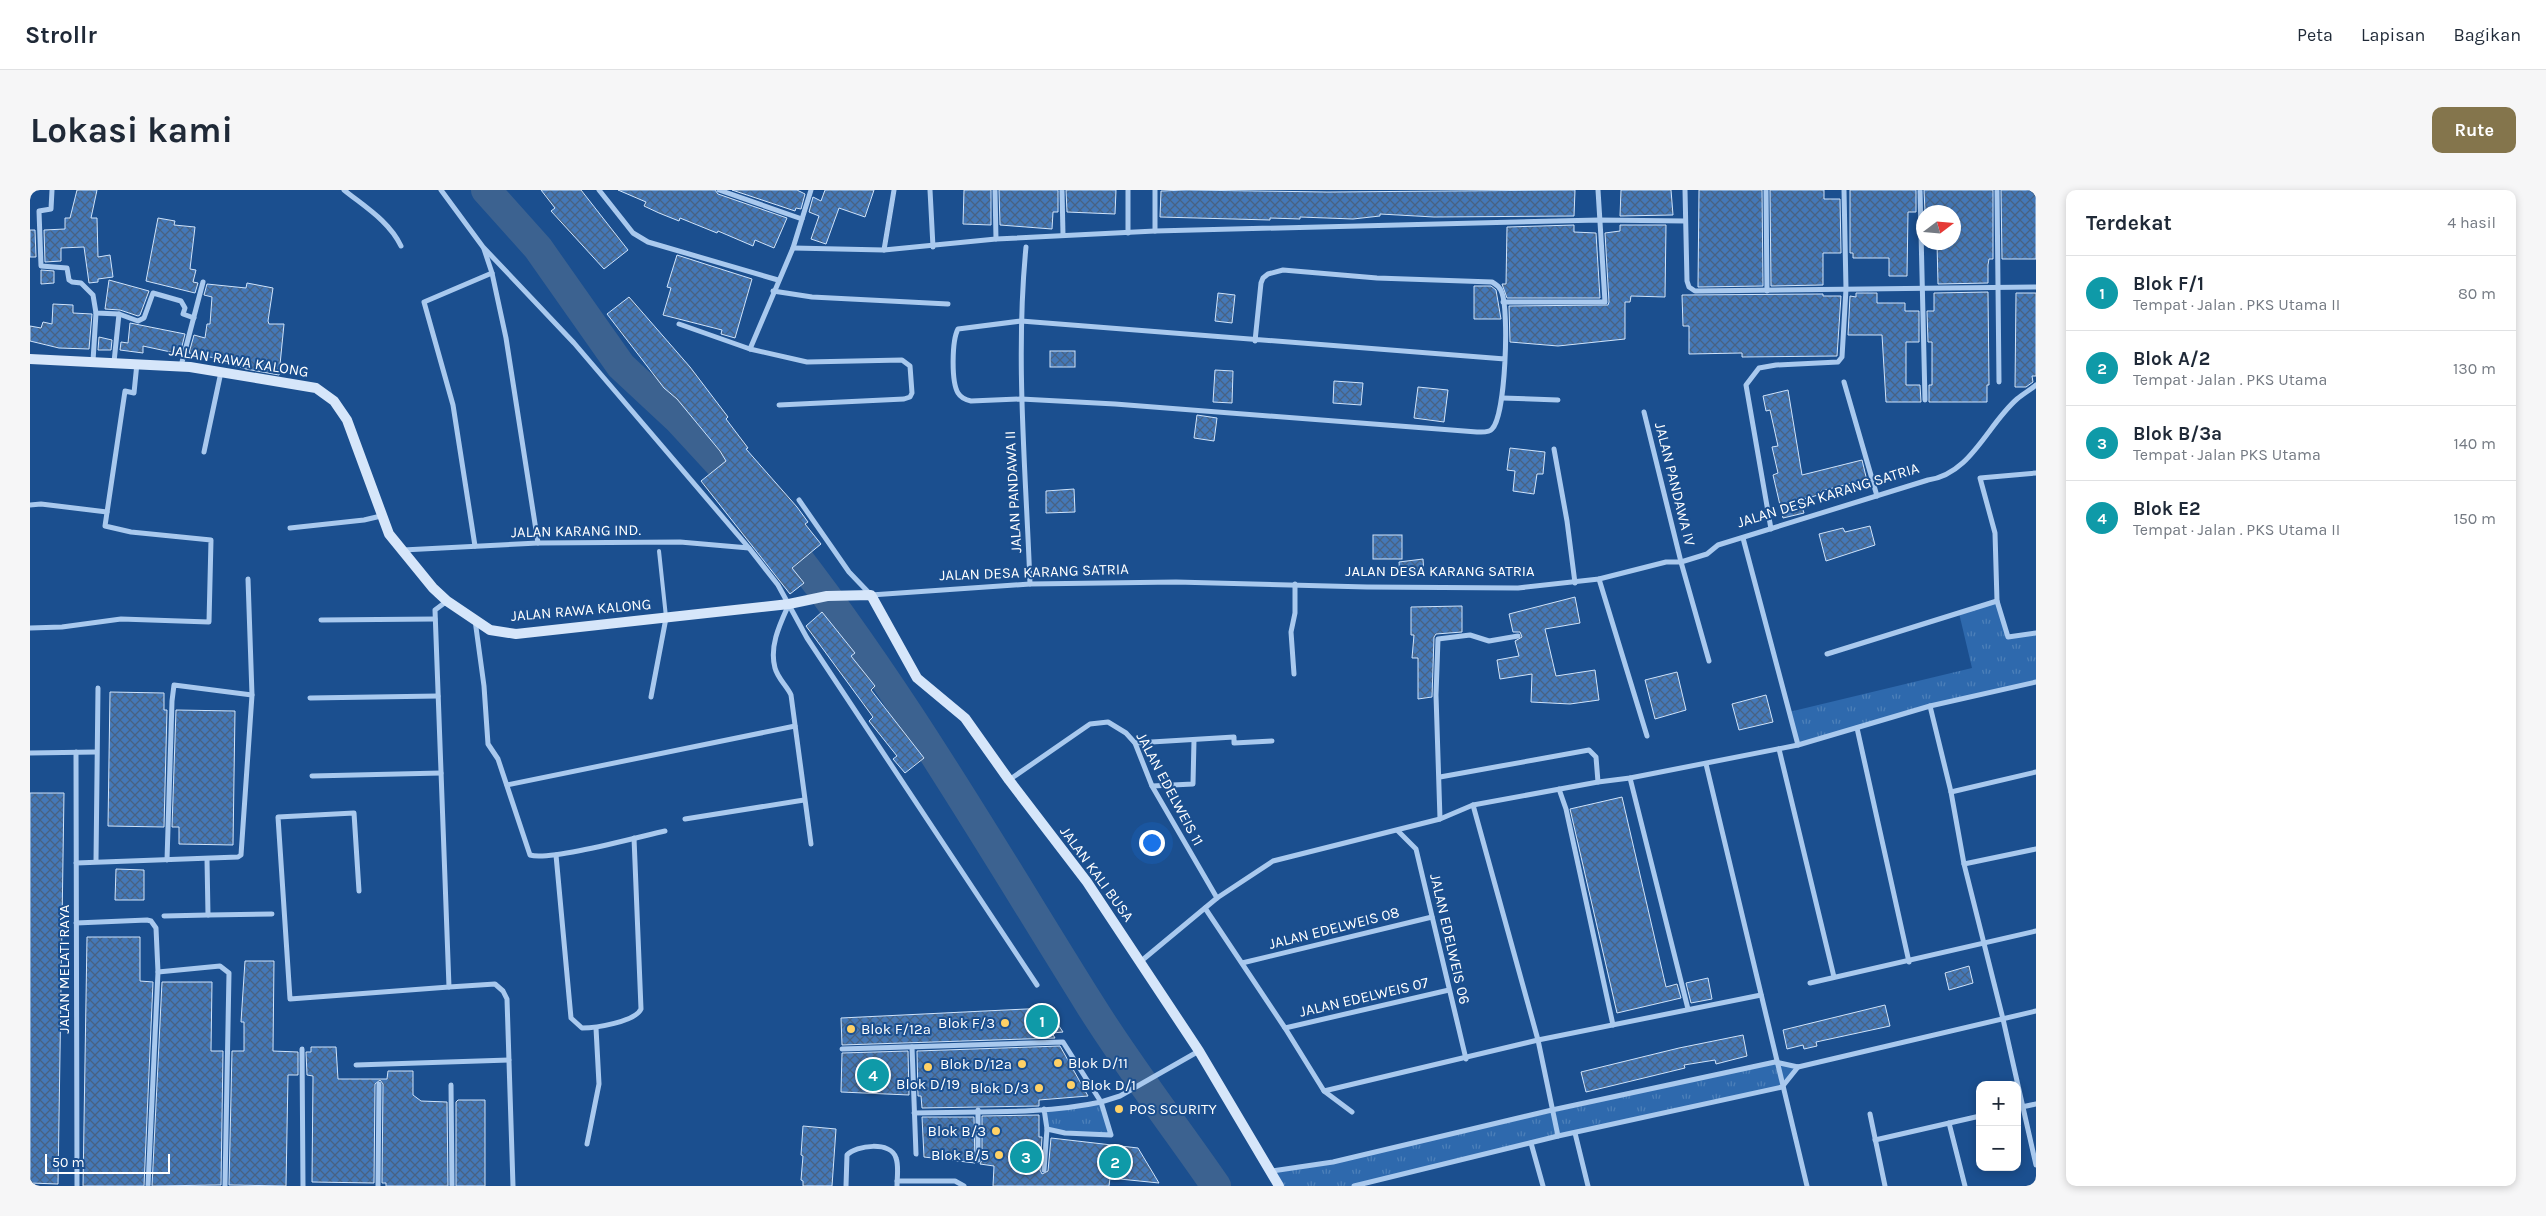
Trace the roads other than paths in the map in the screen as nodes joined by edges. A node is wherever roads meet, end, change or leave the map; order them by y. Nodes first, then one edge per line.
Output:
1 (52, 190) edge
2 (344, 190) edge
3 (441, 190) edge
4 (599, 190) edge
5 (719, 190) edge
6 (811, 190) edge
7 (894, 190) edge
8 (930, 190) edge
9 (996, 190) edge
10 (1062, 190) edge
11 (1128, 190) edge
12 (1155, 190) edge
13 (1598, 190) edge
14 (1685, 190) edge
15 (1766, 190) edge
16 (1844, 190) edge
17 (1920, 190) edge
18 (1996, 190) edge
19 (802, 219) junction
20 (1599, 220) junction
21 (1685, 221) junction
22 (1155, 231) junction
23 (1128, 233) junction
24 (1063, 235) junction
25 (996, 238) junction
26 (402, 246) dead end
27 (933, 246) junction
28 (1026, 247) dead end
29 (483, 248) junction
30 (793, 248) junction
31 (884, 250) junction
32 (492, 273) junction
33 (778, 280) junction
34 (203, 282) dead end
35 (1998, 287) junction
36 (2036, 287) edge
37 (1921, 288) junction
38 (1846, 289) junction
39 (1766, 290) junction
40 (773, 291) junction
41 (1503, 302) junction
42 (948, 304) dead end
43 (96, 313) junction
44 (119, 314) junction
45 (194, 318) junction
46 (1021, 321) junction
47 (679, 324) dead end
48 (1255, 341) junction
49 (750, 349) junction
50 (30, 359) edge
51 (1505, 359) junction
52 (93, 361) junction
53 (114, 362) junction
54 (137, 364) junction
55 (181, 366) junction
56 (221, 372) junction
57 (1844, 382) dead end
58 (1999, 382) dead end
59 (2036, 385) edge
60 (1502, 398) junction
61 (1021, 399) junction
62 (1558, 400) dead end
63 (1925, 400) dead end
64 (779, 405) dead end
65 (1644, 412) dead end
66 (1554, 449) dead end
67 (204, 452) dead end
68 (2036, 473) edge
69 (1877, 496) junction
70 (799, 500) dead end
71 (30, 505) edge
72 (107, 512) junction
73 (382, 516) junction
74 (290, 528) dead end
75 (1771, 529) junction
76 (1743, 538) junction
77 (538, 543) junction
78 (475, 546) junction
79 (749, 548) junction
80 (403, 550) junction
81 (659, 552) dead end
82 (1681, 562) junction
83 (248, 579) dead end
84 (1599, 579) junction
85 (1575, 583) junction
86 (1030, 584) junction
87 (1295, 584) junction
88 (871, 595) junction
89 (447, 601) junction
90 (1997, 601) junction
91 (789, 604) junction
92 (666, 617) junction
93 (435, 619) junction
94 (321, 620) dead end
95 (475, 620) junction
96 (30, 628) edge
97 (2036, 633) edge
98 (1518, 636) dead end
99 (1828, 654) dead end
100 (1710, 661) dead end
101 (1294, 674) dead end
102 (2036, 682) edge
103 (98, 688) dead end
104 (252, 694) junction
105 (438, 696) junction
106 (650, 697) dead end
107 (310, 698) dead end
108 (1930, 706) junction
109 (795, 726) junction
110 (1857, 728) junction
111 (1647, 736) dead end
112 (1194, 740) junction
113 (1272, 741) dead end
114 (1135, 743) junction
115 (1798, 745) junction
116 (1779, 748) junction
117 (30, 752) edge
118 (76, 752) junction
119 (96, 752) junction
120 (1706, 764) junction
121 (2036, 772) edge
122 (441, 773) junction
123 (312, 776) dead end
124 (1440, 777) junction
125 (1630, 778) junction
126 (1009, 780) junction
127 (1598, 782) junction
128 (507, 785) junction
129 (1152, 786) junction
130 (1559, 789) junction
131 (1951, 792) junction
132 (804, 800) junction
133 (1473, 804) junction
134 (685, 819) dead end
135 (1440, 819) junction
136 (665, 831) dead end
137 (1398, 831) junction
138 (634, 838) junction
139 (811, 844) dead end
140 (2036, 849) edge
141 (556, 855) junction
142 (207, 859) junction
143 (167, 860) junction
144 (96, 861) junction
145 (76, 863) junction
146 (1964, 864) junction
147 (359, 891) dead end
148 (1217, 898) junction
149 (1205, 908) junction
150 (208, 914) junction
151 (272, 914) dead end
152 (164, 916) dead end
153 (1432, 917) junction
154 (76, 923) junction
155 (2036, 930) edge
156 (1983, 942) junction
157 (1140, 962) junction
158 (1909, 962) junction
159 (1242, 963) junction
160 (158, 972) junction
161 (1834, 977) junction
162 (1810, 983) dead end
163 (1037, 985) dead end
164 (448, 986) junction
165 (1449, 990) junction
166 (1760, 995) junction
167 (1688, 1009) junction
168 (2036, 1011) edge
169 (2003, 1018) junction
170 (1614, 1025) junction
171 (596, 1028) junction
172 (1285, 1028) junction
173 (1538, 1040) junction
174 (912, 1047) junction
175 (302, 1049) dead end
176 (842, 1049) dead end
177 (1199, 1050) junction
178 (1466, 1059) junction
179 (509, 1060) junction
180 (1775, 1062) junction
181 (356, 1065) dead end
182 (1798, 1067) junction
183 (2015, 1081) edge
184 (379, 1084) dead end
185 (451, 1085) dead end
186 (1782, 1086) junction
187 (1324, 1091) junction
188 (1101, 1102) junction
189 (2036, 1104) edge
190 (2021, 1107) edge
191 (1044, 1109) junction
192 (978, 1110) junction
193 (1552, 1110) junction
194 (2021, 1111) edge
195 (1352, 1112) dead end
196 (914, 1113) junction
197 (1870, 1114) dead end
198 (1976, 1117) edge
199 (1949, 1123) junction
200 (1046, 1129) junction
201 (1575, 1133) junction
202 (1558, 1136) junction
203 (1875, 1140) junction
204 (1531, 1143) junction
205 (587, 1144) dead end
206 (916, 1154) dead end
207 (978, 1160) dead end
208 (2036, 1165) edge
209 (1044, 1170) dead end
210 (1272, 1171) junction
211 (897, 1184) edge
212 (77, 1186) edge
213 (148, 1186) edge
214 (225, 1186) edge
215 (303, 1186) edge
216 (378, 1186) edge
217 (452, 1186) edge
218 (513, 1186) edge
219 (846, 1186) edge
220 (964, 1186) edge
221 (1279, 1186) edge
222 (1354, 1186) edge
223 (1543, 1186) edge
224 (1588, 1186) edge
225 (1807, 1186) edge
226 (1885, 1186) edge
227 (1965, 1186) edge

1 - 43 street
2 - 26 street
3 - 29 street
4 - 33 street
5 - 19 street
6 - 19 street
7 - 31 street
8 - 27 street
9 - 25 street
10 - 24 street
11 - 23 street
12 - 22 street
13 - 20 street
14 - 21 street
15 - 39 street
16 - 38 street
17 - 37 street
18 - 35 street
19 - 30 street
20 - 21 street
20 - 22 street
20 - 41 street
21 - 39 street
22 - 23 street
23 - 24 street
24 - 25 street
25 - 27 street
27 - 31 street
28 - 46 street, JALAN PANDAWA II
29 - 32 street
29 - 79 street
30 - 31 street
30 - 33 street
32 - 77 street
32 - 78 street
33 - 40 street
34 - 45 street
35 - 36 street
35 - 37 street
35 - 58 street
37 - 38 street
37 - 63 street
38 - 39 street
38 - 75 street
40 - 42 street
40 - 49 street
41 - 48 street
41 - 51 street
43 - 44 street
43 - 52 street
44 - 45 street
44 - 53 street
45 - 55 street
46 - 48 street
46 - 61 street, JALAN PANDAWA II
46 - 61 street
47 - 49 street
48 - 51 street
49 - 64 street
50 - 52 street, JALAN RAWA KALONG
51 - 60 street
52 - 53 street, JALAN RAWA KALONG
53 - 54 street, JALAN RAWA KALONG
54 - 55 street, JALAN RAWA KALONG
54 - 72 street
55 - 56 street, JALAN RAWA KALONG
56 - 67 street
56 - 73 street, JALAN RAWA KALONG
57 - 69 street
59 - 69 street, JALAN DESA KARANG SATRIA
60 - 61 street
60 - 62 street
61 - 86 street, JALAN PANDAWA II
65 - 82 street, JALAN PANDAWA IV
66 - 85 street
68 - 90 street
69 - 75 street, JALAN DESA KARANG SATRIA
70 - 88 street
71 - 72 street
72 - 96 street
73 - 74 street
73 - 80 street, JALAN RAWA KALONG
75 - 76 street, JALAN DESA KARANG SATRIA
76 - 82 street, JALAN DESA KARANG SATRIA
76 - 115 street
77 - 78 street, JALAN KARANG IND.
77 - 79 street, JALAN KARANG IND.
78 - 80 street, JALAN KARANG IND.
79 - 91 street
80 - 89 street, JALAN RAWA KALONG
81 - 92 lane
82 - 84 street, JALAN DESA KARANG SATRIA
82 - 100 street, JALAN PANDAWA IV
83 - 104 street
84 - 85 street, JALAN DESA KARANG SATRIA
84 - 111 street
85 - 87 street, JALAN DESA KARANG SATRIA
86 - 87 street, JALAN DESA KARANG SATRIA
86 - 88 street, JALAN DESA KARANG SATRIA
87 - 101 street
88 - 91 street, JALAN DESA KARANG SATRIA
88 - 126 street, JALAN KALI BUSA
89 - 93 street
89 - 95 street, JALAN RAWA KALONG
90 - 97 street
90 - 99 street
91 - 92 street, JALAN RAWA KALONG
91 - 109 street
91 - 163 street
92 - 95 street, JALAN RAWA KALONG
92 - 106 street
93 - 94 street
93 - 105 street
95 - 128 street
98 - 124 street
102 - 108 street
103 - 119 street
104 - 142 street
104 - 143 street
105 - 107 street
105 - 122 street
108 - 110 street
108 - 131 street
109 - 128 street
109 - 132 street
110 - 115 street
110 - 158 street
112 - 113 street
112 - 114 street
112 - 129 street
114 - 126 street, JALAN EDELWEIS 11
114 - 129 street, JALAN EDELWEIS 11
115 - 116 street
116 - 120 street
116 - 161 street
117 - 118 street
118 - 119 street
118 - 145 street, JALAN MELATI RAYA
119 - 144 street
120 - 125 street
120 - 166 street
121 - 131 street
122 - 123 street
122 - 164 street
124 - 127 street
124 - 135 street
125 - 127 street
125 - 167 street
126 - 157 street, JALAN KALI BUSA
127 - 130 street
128 - 141 street
129 - 148 street, JALAN EDELWEIS 11
130 - 133 street
130 - 170 street
131 - 146 street
132 - 134 street
132 - 139 street
133 - 135 street
133 - 173 street
135 - 137 street
136 - 138 street
137 - 148 street
137 - 153 street, JALAN EDELWEIS 06
138 - 141 street
138 - 171 street
140 - 146 street
141 - 171 street
142 - 143 street
142 - 150 street
143 - 144 street
144 - 145 street
145 - 154 street, JALAN MELATI RAYA
146 - 156 street
147 - 164 street
148 - 149 street
149 - 157 street
149 - 159 street
150 - 151 street
150 - 152 street
153 - 159 street, JALAN EDELWEIS 08
153 - 165 street, JALAN EDELWEIS 06
154 - 160 street
154 - 212 street, JALAN MELATI RAYA
155 - 156 street
156 - 158 street
156 - 169 street
157 - 177 street, JALAN KALI BUSA
158 - 161 street
159 - 172 street
160 - 213 street
160 - 214 street
161 - 162 street
164 - 179 street
165 - 172 street, JALAN EDELWEIS 07
165 - 178 street, JALAN EDELWEIS 06
166 - 167 street
166 - 180 street
167 - 170 street
168 - 169 street
169 - 182 street
169 - 183 street
170 - 173 street
171 - 205 street
172 - 187 street
173 - 178 street
173 - 193 street
174 - 176 street
174 - 188 street
174 - 196 street
175 - 215 street
177 - 188 street
177 - 210 street, JALAN KALI BUSA
178 - 187 street
179 - 181 street
179 - 218 street
180 - 182 street
180 - 186 street
180 - 193 street
182 - 186 street
184 - 216 street
185 - 217 street
186 - 201 street
186 - 225 street
187 - 195 street
188 - 191 street
188 - 200 street
189 - 190 street
191 - 192 street
191 - 200 street
192 - 196 street
192 - 207 street
193 - 202 street
193 - 210 street
194 - 208 street
196 - 206 street
197 - 203 street
198 - 199 street
199 - 203 street
199 - 227 street
200 - 209 street
201 - 202 street
201 - 224 street
202 - 204 street
203 - 226 street
204 - 222 street
204 - 223 street
210 - 221 street, JALAN KALI BUSA
211 - 219 street
211 - 220 street

